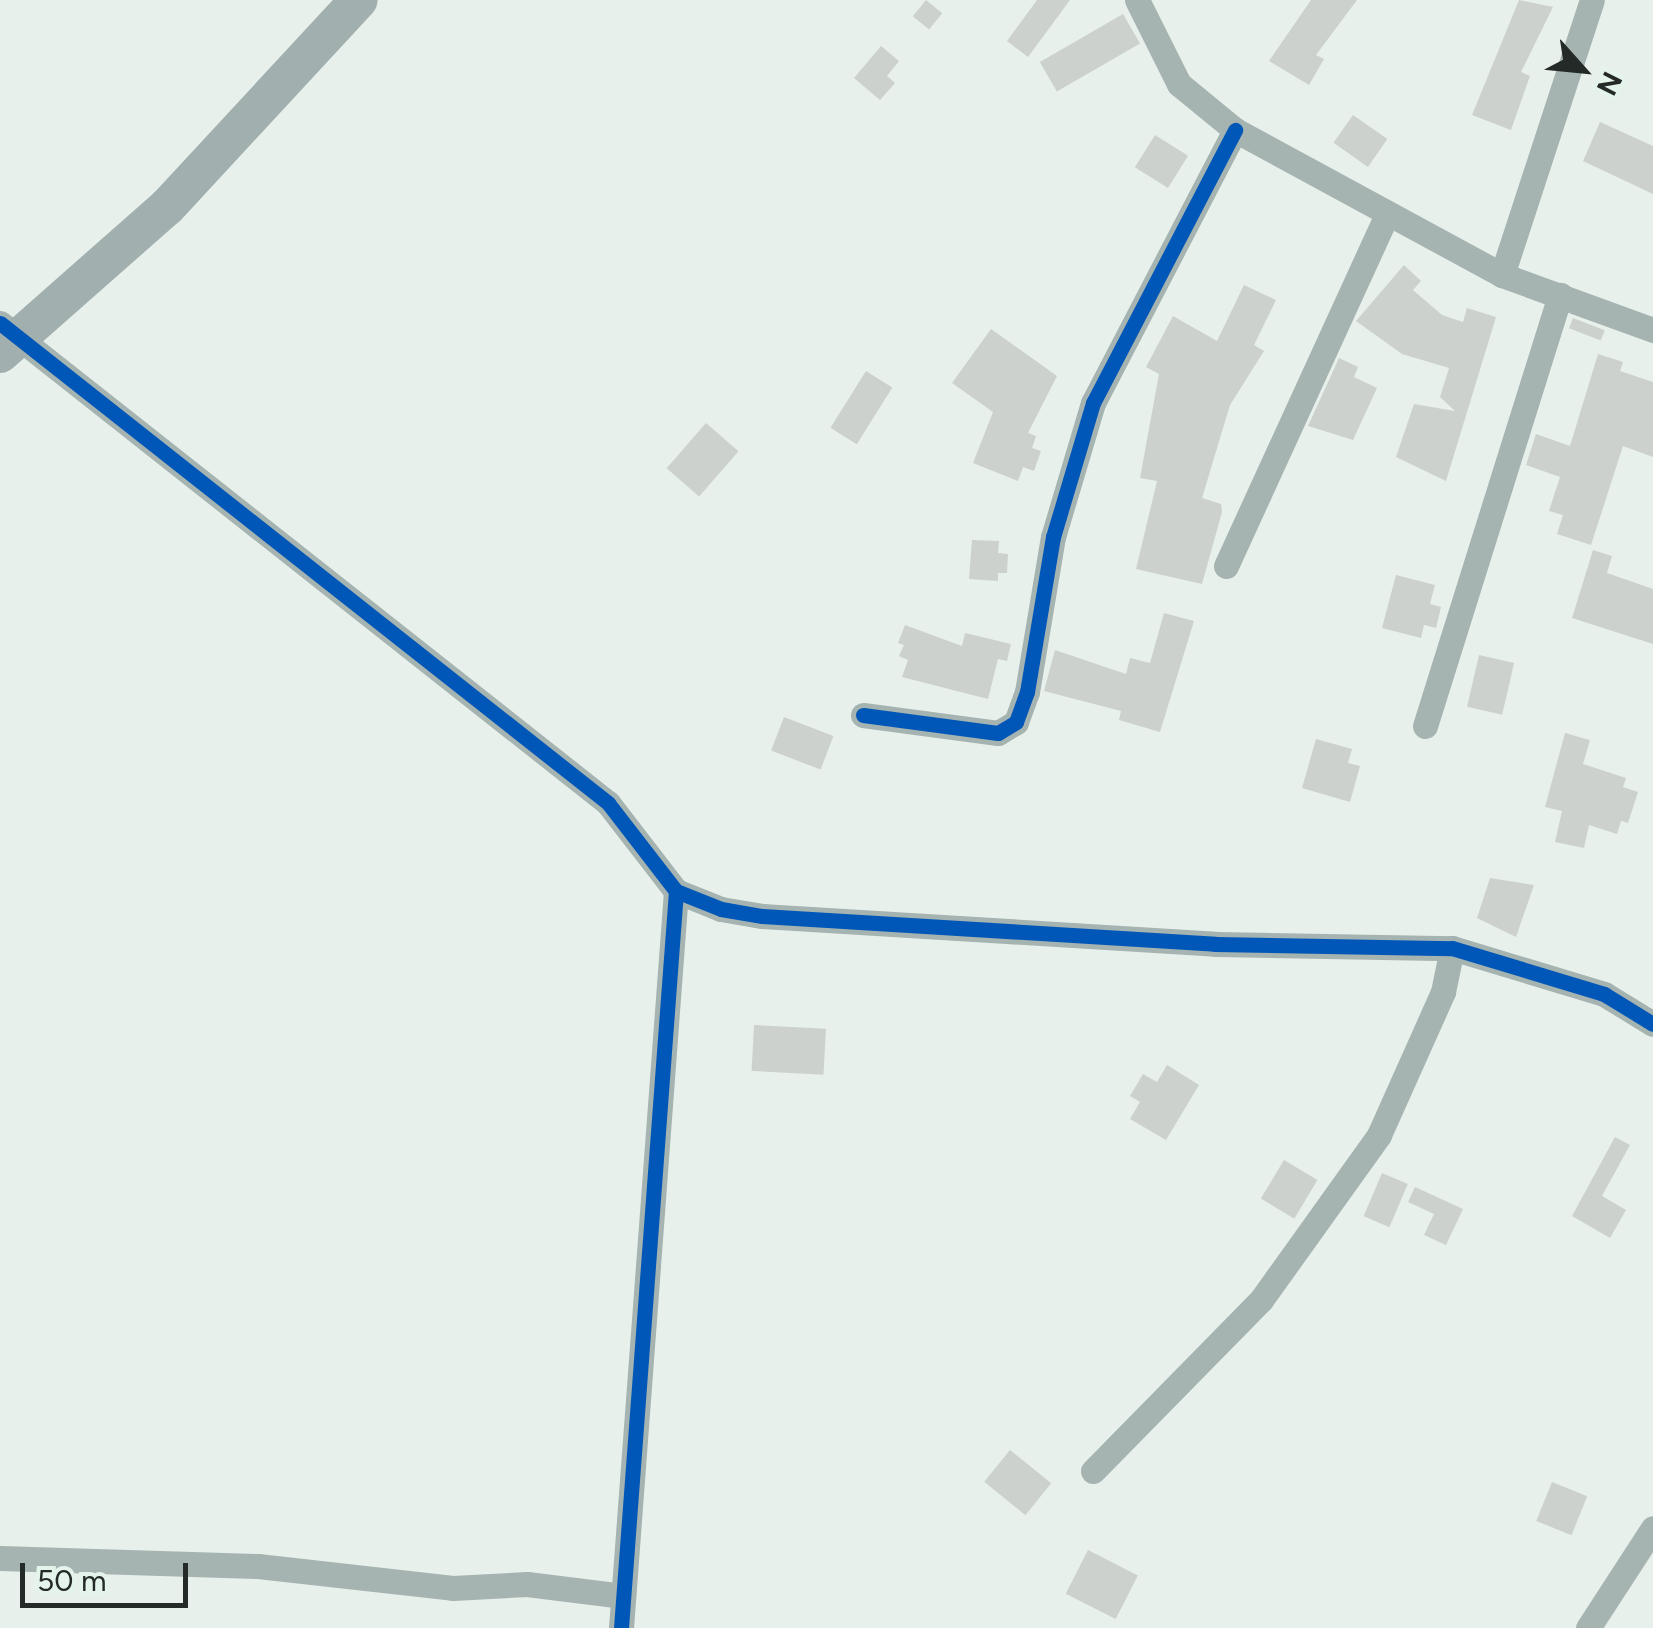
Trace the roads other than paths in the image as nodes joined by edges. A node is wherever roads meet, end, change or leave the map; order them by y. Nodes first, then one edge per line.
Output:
1 (359, 0) edge
2 (1137, 0) edge
3 (1592, 0) edge
4 (1234, 130) junction
5 (1387, 214) junction
6 (1502, 274) junction
7 (1560, 295) junction
8 (1653, 330) edge
9 (6, 338) edge
10 (1226, 566) dead end
11 (863, 715) dead end
12 (1425, 726) dead end
13 (676, 891) junction
14 (1452, 948) junction
15 (1653, 1024) edge
16 (1093, 1472) dead end
17 (1653, 1528) edge
18 (0, 1558) edge
19 (623, 1596) junction
20 (621, 1628) edge
21 (1588, 1628) edge

1 - 9 highway
2 - 4 street
3 - 6 street
4 - 5 street
4 - 11 street
5 - 6 street
5 - 10 street
6 - 7 street
7 - 8 street
7 - 12 street
9 - 13 street
13 - 14 street
13 - 19 street
14 - 15 street
14 - 16 street
17 - 21 street
18 - 19 street
19 - 20 street

